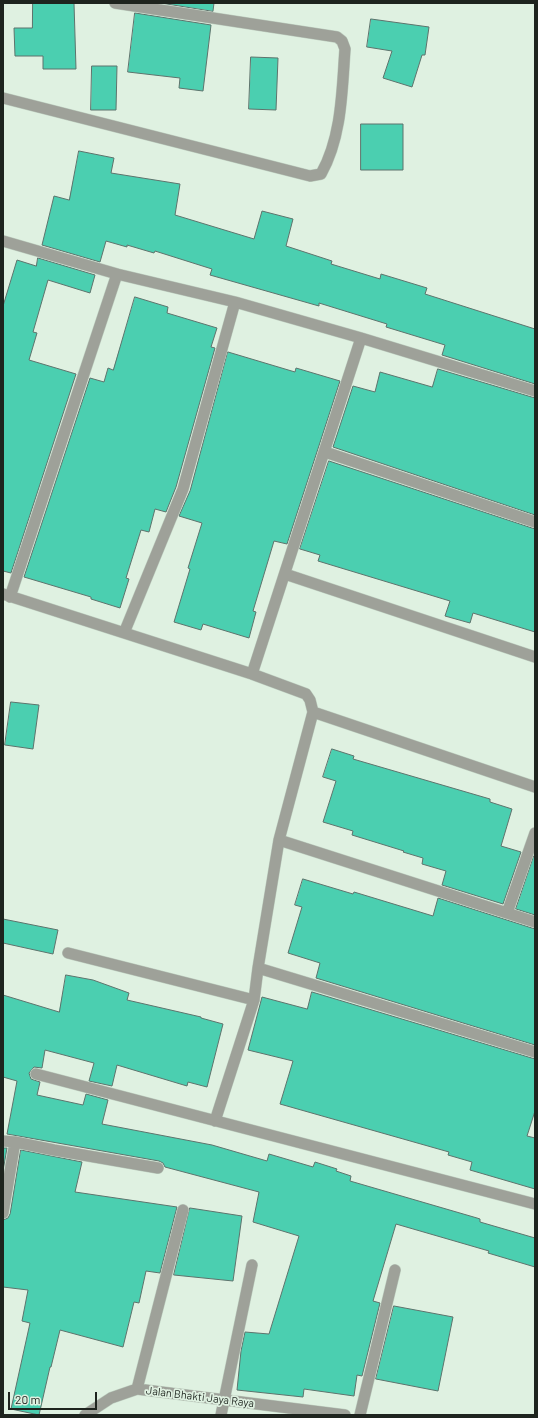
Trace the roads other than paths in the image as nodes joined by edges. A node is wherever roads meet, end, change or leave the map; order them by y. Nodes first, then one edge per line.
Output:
1 (115, 3) edge
2 (3, 98) edge
3 (3, 241) edge
4 (117, 274) junction
5 (235, 302) junction
6 (361, 338) junction
7 (535, 391) edge
8 (325, 452) junction
9 (535, 522) edge
10 (285, 574) junction
11 (7, 595) edge
12 (124, 633) junction
13 (535, 657) edge
14 (252, 674) junction
15 (313, 712) junction
16 (535, 787) edge
17 (535, 833) edge
18 (279, 840) junction
19 (507, 913) junction
20 (535, 922) edge
21 (68, 953) dead end
22 (258, 968) junction
23 (254, 1000) junction
24 (535, 1052) edge
25 (36, 1074) dead end
26 (215, 1121) junction
27 (3, 1141) edge
28 (15, 1142) junction
29 (158, 1168) dead end
30 (535, 1204) edge
31 (183, 1210) dead end
32 (3, 1213) edge
33 (252, 1265) dead end
34 (395, 1270) dead end
35 (137, 1390) junction
36 (224, 1401) junction
37 (85, 1415) edge
38 (221, 1415) edge
39 (345, 1415) edge
40 (360, 1415) edge

1 - 2 street
3 - 4 street
4 - 5 street
4 - 11 street
5 - 6 street
5 - 12 street
6 - 7 street
6 - 8 street
8 - 9 street
8 - 10 street
10 - 13 street
10 - 14 street
11 - 12 street
12 - 14 street
14 - 15 street
15 - 16 street
15 - 18 street
17 - 19 street
18 - 19 street
18 - 22 street
19 - 20 street
21 - 23 street
22 - 23 street
22 - 24 street
23 - 26 street
25 - 26 street
26 - 30 street
27 - 28 street
28 - 29 street
28 - 32 street
31 - 35 street
33 - 36 street
34 - 40 street
35 - 36 street, Jalan Bhakti Jaya Raya
35 - 37 street, Jalan Bhakti Jaya Raya
36 - 38 street
36 - 39 street, Jalan Bhakti Jaya Raya

